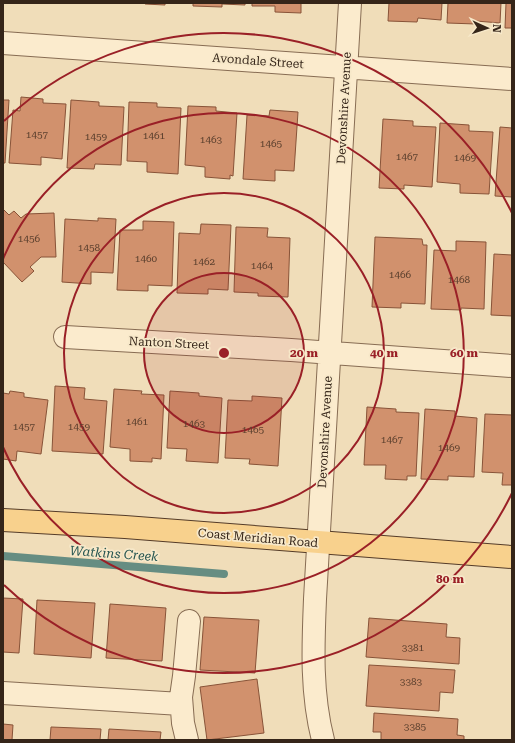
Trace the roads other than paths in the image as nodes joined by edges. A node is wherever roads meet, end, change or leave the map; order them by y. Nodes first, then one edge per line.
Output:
1 (350, 3) edge
2 (3, 43) edge
3 (346, 67) junction
4 (512, 79) edge
5 (65, 336) dead end
6 (330, 353) junction
7 (512, 366) edge
8 (3, 520) edge
9 (318, 543) junction
10 (512, 558) edge
11 (189, 621) dead end
12 (3, 693) edge
13 (181, 704) junction
14 (187, 740) edge
15 (324, 740) edge

1 - 3 street, Devonshire Avenue
2 - 3 street, Avondale Street
3 - 4 street, Avondale Street
3 - 6 street, Devonshire Avenue
5 - 6 street, Nanton Street
6 - 7 street, Nanton Street
6 - 9 street, Devonshire Avenue
8 - 9 main road, Coast Meridian Road
9 - 10 main road, Coast Meridian Road
9 - 15 street, Devonshire Avenue
11 - 13 street
12 - 13 street
13 - 14 street

